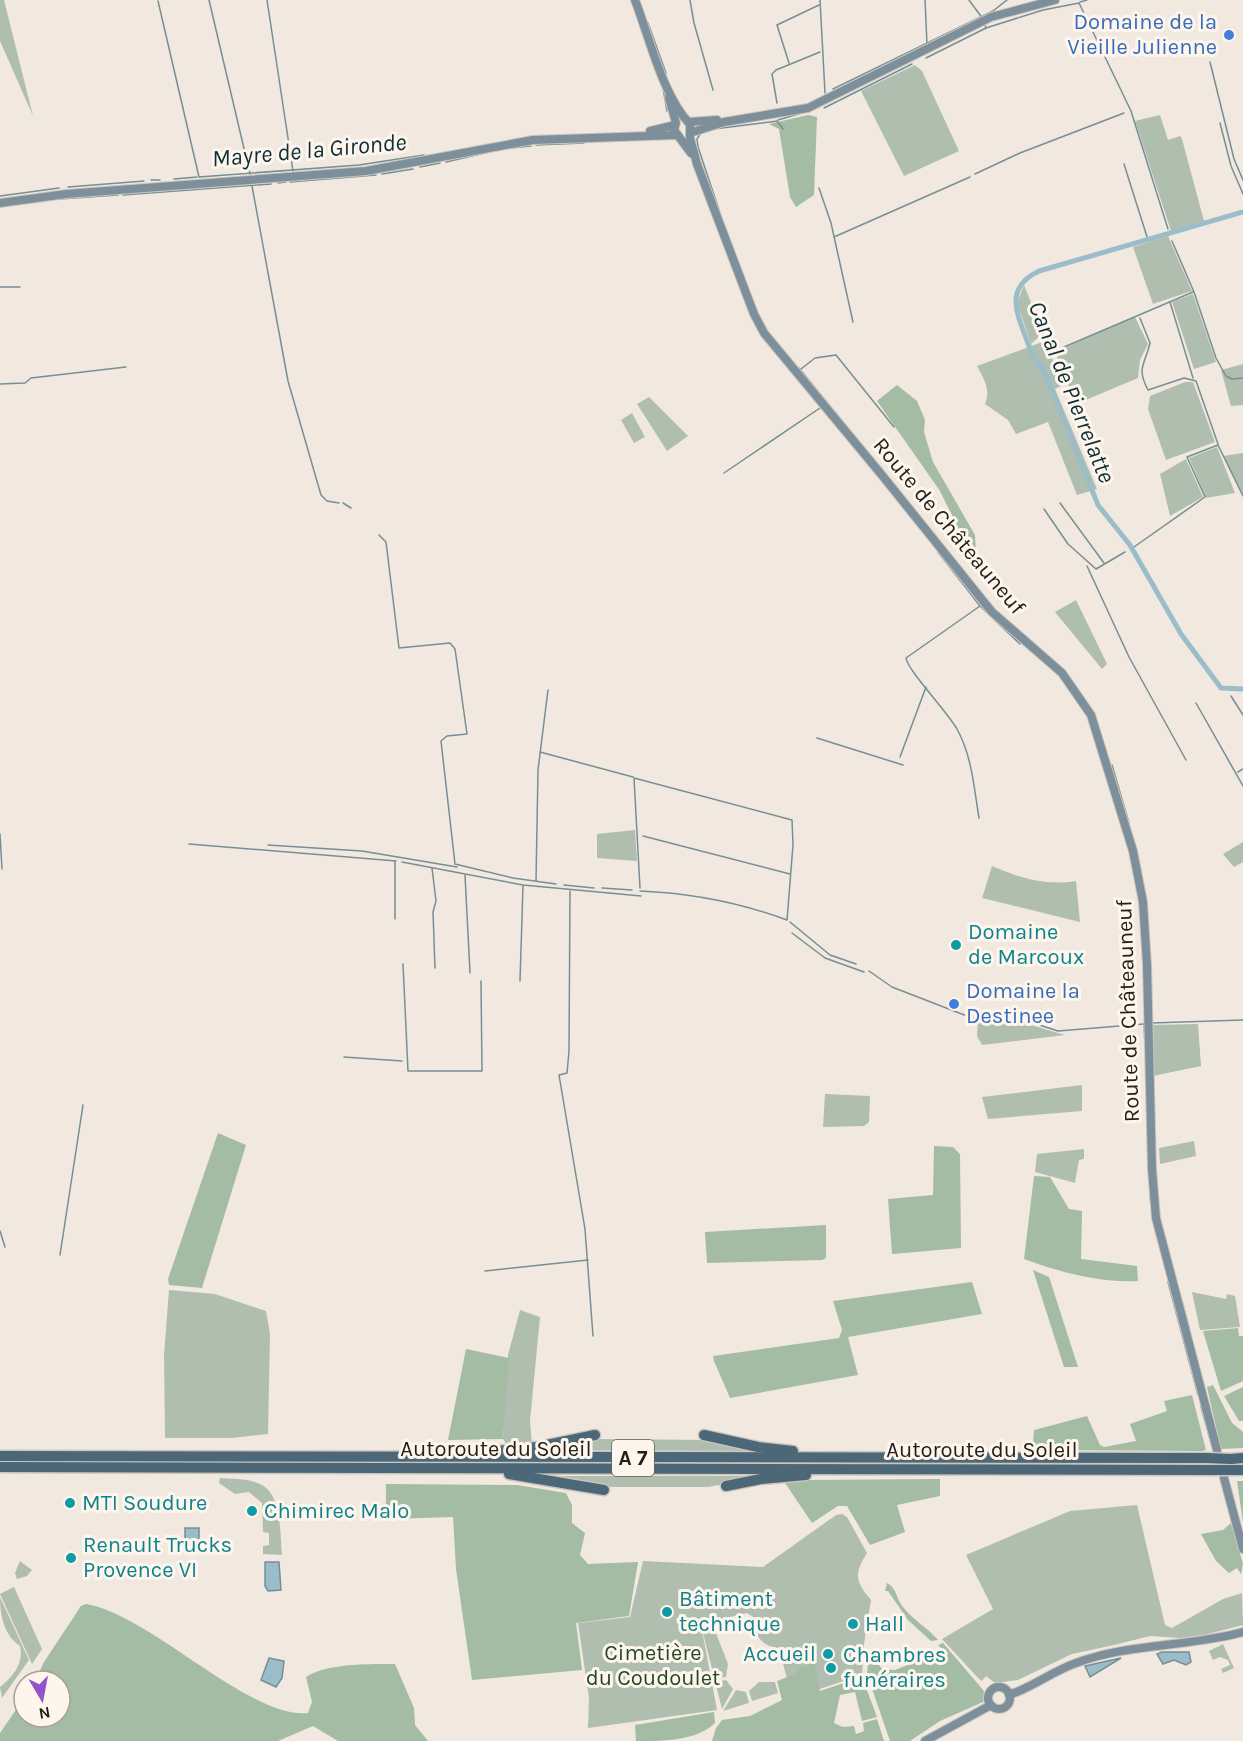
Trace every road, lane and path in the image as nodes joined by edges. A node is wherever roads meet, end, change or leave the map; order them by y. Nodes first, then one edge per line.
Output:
1 (635, 0) edge
2 (1055, 0) edge
3 (665, 81) junction
4 (739, 119) junction
5 (687, 121) junction
6 (675, 124) junction
7 (626, 135) junction
8 (684, 135) junction
9 (0, 203) edge
10 (595, 1435) dead end
11 (704, 1435) dead end
12 (0, 1448) edge
13 (1217, 1450) dead end
14 (0, 1456) edge
15 (59, 1456) junction
16 (856, 1458) junction
17 (450, 1463) junction
18 (1208, 1464) junction
19 (0, 1467) edge
20 (1235, 1467) edge
21 (940, 1469) junction
22 (726, 1486) dead end
23 (604, 1490) dead end
24 (1243, 1549) edge
25 (1243, 1632) edge
26 (1009, 1695) junction
27 (991, 1705) junction
28 (925, 1741) edge

1 - 3 main road, Route de Châteauneuf
2 - 4 main road
3 - 5 main road, Route de Châteauneuf
3 - 6 main road, Route de Châteauneuf
4 - 5 main road
4 - 8 main road
5 - 6 main road
5 - 8 main road, Route de Châteauneuf
6 - 7 main road
6 - 8 main road, Route de Châteauneuf
7 - 8 main road
7 - 9 main road
8 - 13 main road, Route de Châteauneuf
10 - 17 highway
11 - 16 highway
12 - 15 highway
14 - 15 highway, Autoroute du Soleil / A 7
15 - 17 highway, Autoroute du Soleil / A 7
16 - 17 highway, Autoroute du Soleil / A 7
16 - 18 highway, Autoroute du Soleil / A 7
17 - 19 highway, Autoroute du Soleil / A 7
17 - 21 highway, Autoroute du Soleil / A 7
17 - 23 highway
18 - 20 highway, Autoroute du Soleil / A 7, bridge
18 - 21 highway, Autoroute du Soleil / A 7
20 - 24 main road
21 - 22 highway
25 - 26 main road
26 - 27 main road
26 - 27 main road
27 - 28 main road

